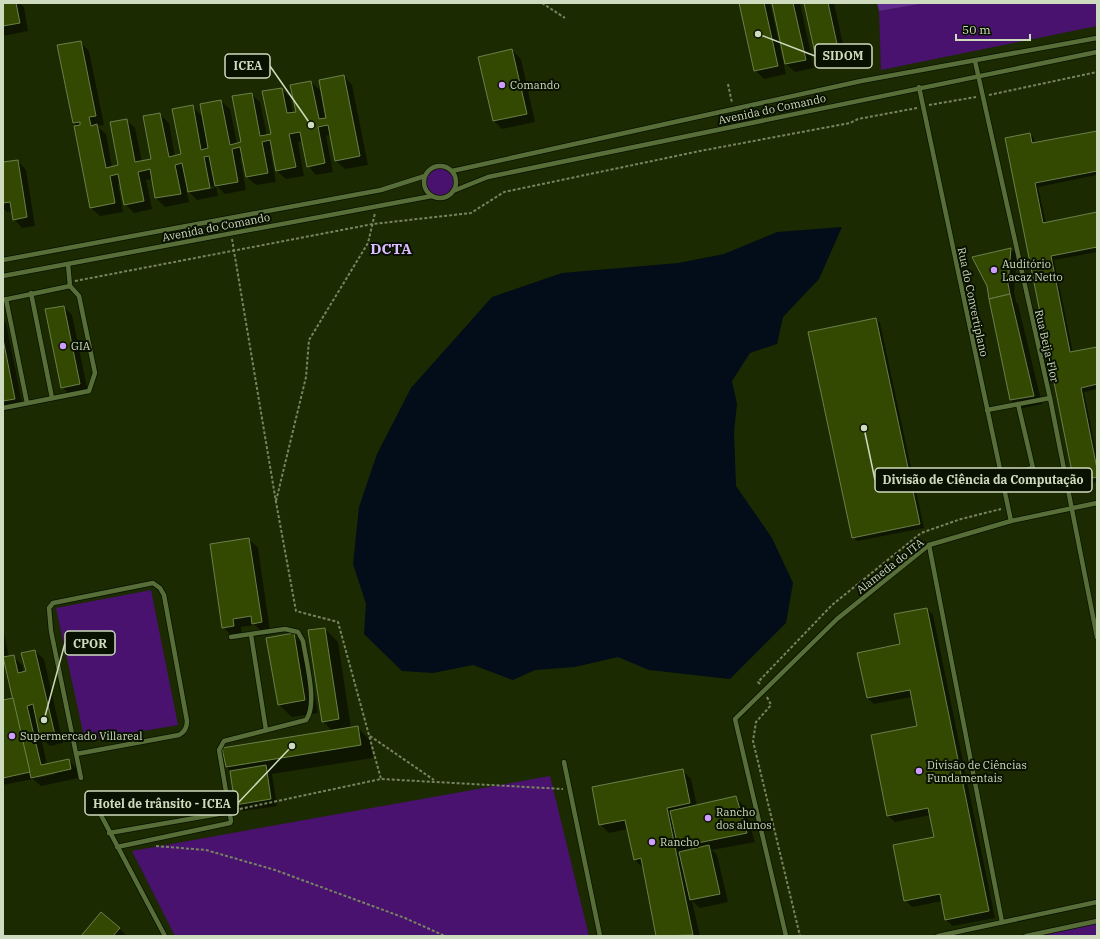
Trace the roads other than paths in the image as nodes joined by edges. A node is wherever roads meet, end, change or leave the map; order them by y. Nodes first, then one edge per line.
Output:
1 (1097, 38) edge
2 (1097, 52) edge
3 (975, 61) junction
4 (978, 77) junction
5 (919, 87) junction
6 (452, 171) junction
7 (425, 176) junction
8 (453, 191) junction
9 (432, 196) junction
10 (3, 260) edge
11 (68, 264) junction
12 (3, 276) edge
13 (70, 284) junction
14 (31, 293) junction
15 (5, 299) edge
16 (52, 398) junction
17 (1050, 398) junction
18 (27, 403) junction
19 (1018, 404) junction
20 (3, 408) edge
21 (987, 410) junction
22 (1001, 474) junction
23 (1097, 503) edge
24 (1072, 508) junction
25 (1012, 521) junction
26 (929, 545) junction
27 (251, 635) junction
28 (232, 637) dead end
29 (1097, 637) edge
30 (266, 730) junction
31 (76, 754) junction
32 (564, 762) dead end
33 (81, 778) dead end
34 (94, 802) dead end
35 (230, 812) junction
36 (109, 833) junction
37 (117, 847) junction
38 (1097, 902) edge
39 (1097, 921) edge
40 (1002, 922) junction
41 (165, 936) edge
42 (600, 936) edge
43 (786, 936) edge
44 (938, 936) edge
45 (1026, 936) edge

1 - 3 lane, Avenida do Comando
2 - 4 lane, Avenida do Comando
3 - 4 lane, Rua Beija-Flor
3 - 6 lane, Avenida do Comando
4 - 5 lane, Avenida do Comando
4 - 17 lane, Rua Beija-Flor
5 - 8 lane, Avenida do Comando
5 - 21 lane, Rua do Convertiplano
6 - 7 lane
6 - 8 lane
7 - 9 lane
7 - 10 lane, Avenida do Comando
8 - 9 lane
9 - 11 lane, Avenida do Comando
11 - 12 lane, Avenida do Comando
11 - 13 lane
13 - 14 lane
13 - 16 lane
14 - 15 lane
14 - 16 lane
15 - 18 lane
16 - 18 lane
17 - 19 lane
17 - 24 lane, Rua Beija-Flor
18 - 20 lane
19 - 21 lane
19 - 22 lane
21 - 22 lane, Rua do Convertiplano
22 - 25 lane, Rua do Convertiplano
23 - 24 lane, Alameda do ITA
24 - 25 lane, Alameda do ITA
24 - 29 lane, Rua Beija-Flor
25 - 26 lane, Alameda do ITA
26 - 40 lane
26 - 43 lane, Alameda do ITA
27 - 28 lane
27 - 30 lane
27 - 30 lane
30 - 35 lane
31 - 31 lane
31 - 33 lane
32 - 42 lane
34 - 36 lane
35 - 36 lane
35 - 37 lane
36 - 37 lane
37 - 41 lane
38 - 40 lane
39 - 45 lane
40 - 44 lane

